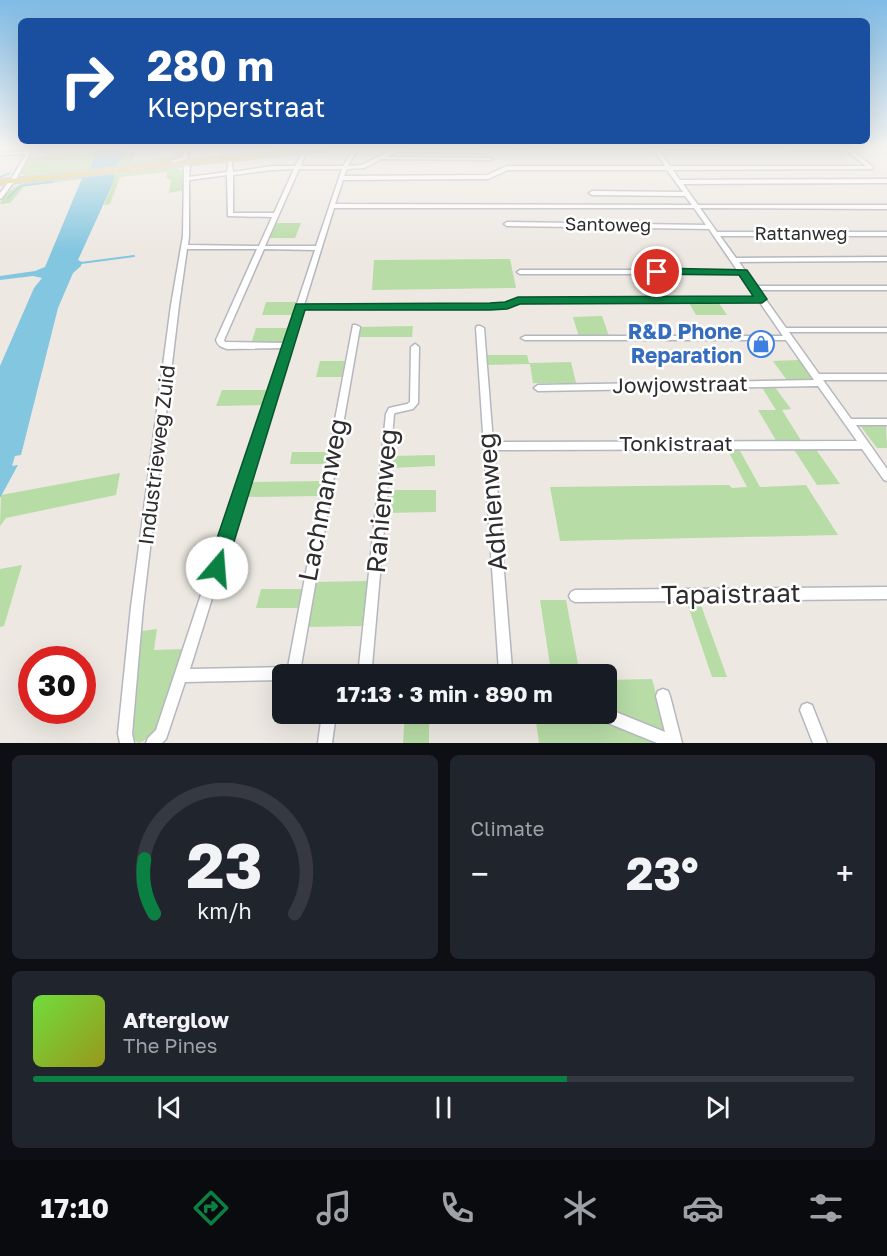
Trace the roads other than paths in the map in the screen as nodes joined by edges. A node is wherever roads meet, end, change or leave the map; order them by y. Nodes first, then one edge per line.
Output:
1 (11, 182) edge
2 (187, 182) edge
3 (228, 182) edge
4 (291, 182) edge
5 (340, 182) edge
6 (678, 182) joint
7 (887, 182) edge
8 (592, 193) dead end
9 (687, 194) junction
10 (0, 197) edge
11 (332, 206) junction
12 (887, 207) edge
13 (696, 208) junction
14 (276, 215) junction
15 (507, 224) dead end
16 (709, 226) junction
17 (715, 234) junction
18 (887, 234) edge
19 (185, 247) junction
20 (261, 247) junction
21 (318, 248) junction
22 (887, 259) edge
23 (734, 260) junction
24 (520, 272) dead end
25 (743, 272) junction
26 (754, 288) junction
27 (887, 288) edge
28 (762, 299) junction
29 (300, 307) junction
30 (356, 327) dead end
31 (480, 328) dead end
32 (887, 330) edge
33 (786, 334) junction
34 (525, 338) dead end
35 (288, 345) junction
36 (415, 347) dead end
37 (887, 376) edge
38 (819, 380) junction
39 (538, 388) dead end
40 (848, 422) junction
41 (887, 422) edge
42 (864, 445) junction
43 (488, 446) junction
44 (887, 477) edge
45 (887, 592) edge
46 (575, 596) dead end
47 (295, 664) edge
48 (366, 664) edge
49 (505, 664) edge
50 (272, 674) edge
51 (181, 676) junction
52 (663, 696) dead end
53 (807, 710) dead end
54 (617, 720) edge
55 (328, 724) edge
56 (127, 743) edge
57 (153, 743) edge
58 (325, 743) edge
59 (675, 743) edge
60 (820, 743) edge

1 - 10 street
2 - 19 street, Industrieweg Zuid
3 - 14 street
4 - 14 street
5 - 11 street
6 - 7 street
6 - 9 street
8 - 9 street
9 - 13 street
11 - 13 street
11 - 21 street
12 - 13 street
13 - 16 street
14 - 20 street
15 - 16 street, Santoweg
16 - 17 street
17 - 18 street, Rattanweg
17 - 23 street
19 - 20 street
19 - 56 street, Industrieweg Zuid
20 - 21 street
20 - 35 street
21 - 29 street
22 - 23 street
23 - 25 street
24 - 25 street
25 - 26 street
26 - 27 street
26 - 28 street
28 - 29 street
28 - 33 street
29 - 35 street
30 - 47 street, Lachmanweg
31 - 43 street, Adhienweg
32 - 33 street
33 - 34 street
33 - 38 street
35 - 51 street
36 - 48 street, Rahiemweg
37 - 38 street, Jowjowstraat
38 - 39 street, Jowjowstraat
38 - 40 street
40 - 41 street
40 - 42 street
42 - 43 street, Tonkistraat
42 - 44 street
43 - 49 street, Adhienweg
45 - 46 street, Tapaistraat
50 - 51 street
51 - 57 street
52 - 59 street
53 - 60 street
54 - 59 street
55 - 58 street

